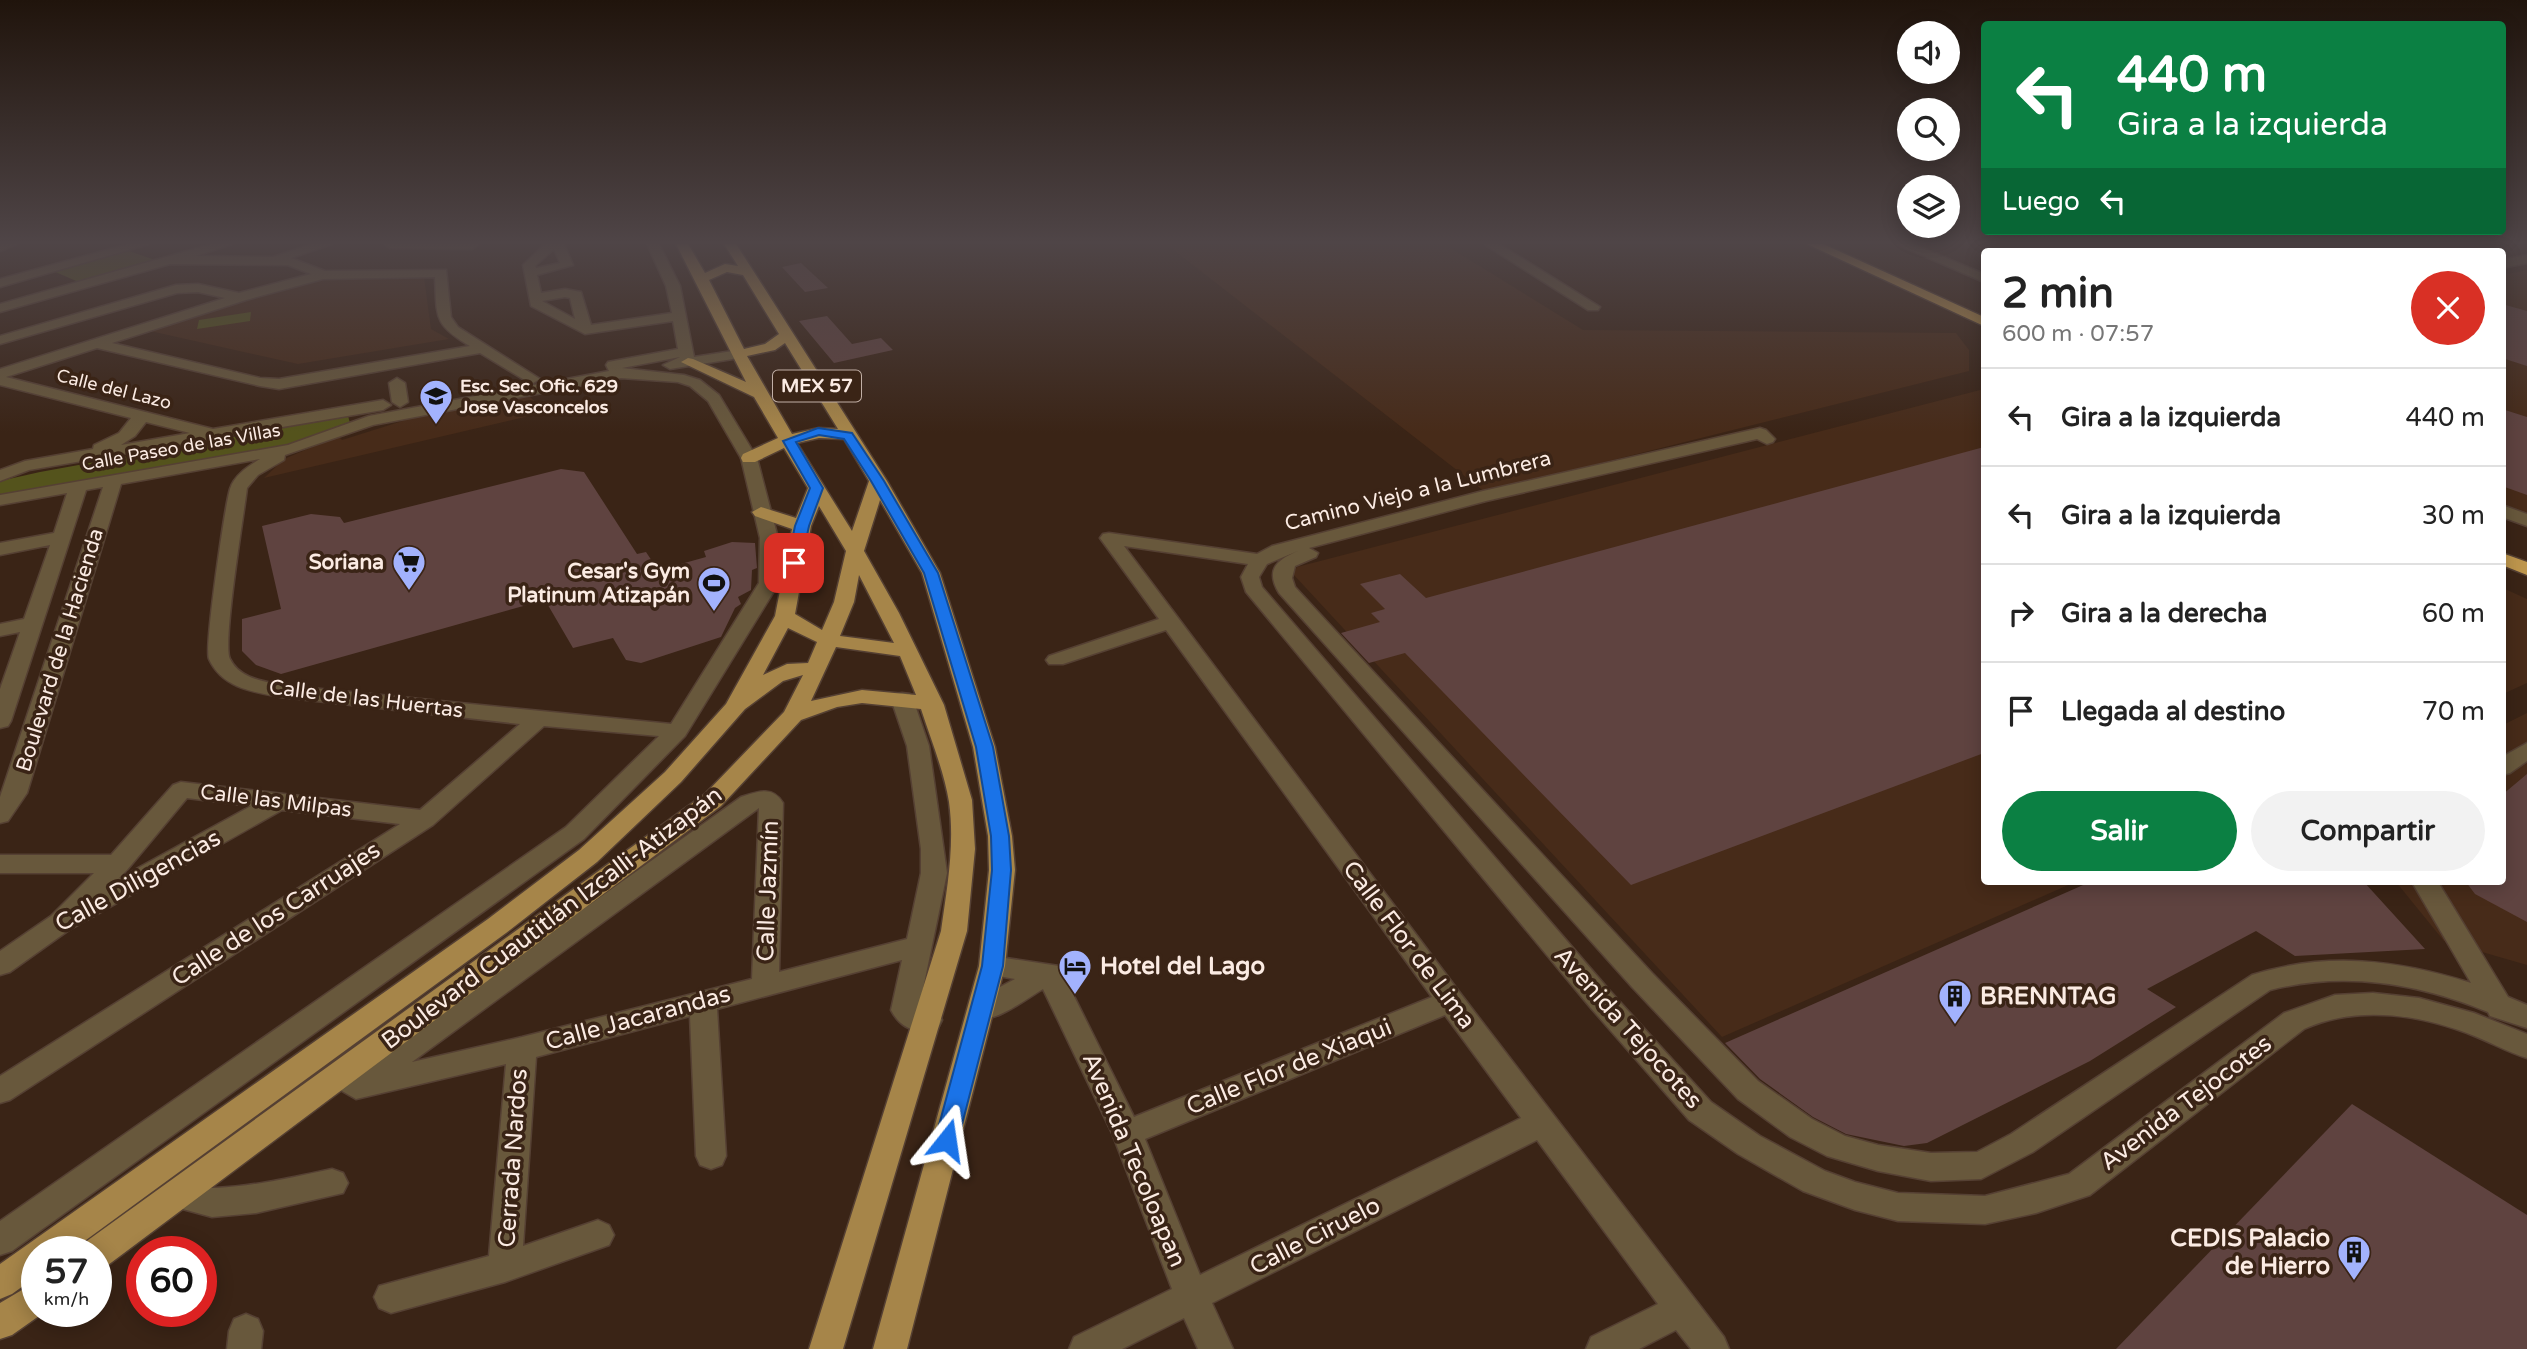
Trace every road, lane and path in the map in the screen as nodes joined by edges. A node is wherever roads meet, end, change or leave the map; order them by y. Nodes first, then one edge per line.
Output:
1 (114, 307) edge
2 (209, 307) edge
3 (447, 307) edge
4 (542, 307) edge
5 (579, 307) edge
6 (678, 307) edge
7 (717, 307) edge
8 (768, 307) edge
9 (1951, 307) edge
10 (680, 316) junction
11 (1981, 321) edge
12 (585, 330) junction
13 (785, 337) junction
14 (0, 340) edge
15 (95, 343) junction
16 (484, 348) junction
17 (736, 350) junction
18 (687, 357) junction
19 (615, 369) junction
20 (0, 377) edge
21 (533, 379) junction
22 (397, 383) dead end
23 (760, 394) junction
24 (400, 402) junction
25 (367, 415) junction
26 (140, 416) junction
27 (218, 435) junction
28 (848, 435) junction
29 (789, 441) junction
30 (291, 449) junction
31 (0, 458) edge
32 (749, 458) junction
33 (64, 460) junction
34 (25, 466) junction
35 (0, 476) edge
36 (878, 481) junction
37 (113, 482) junction
38 (78, 487) junction
39 (817, 488) junction
40 (0, 500) edge
41 (761, 512) junction
42 (2506, 512) edge
43 (2527, 521) edge
44 (802, 526) junction
45 (61, 537) junction
46 (2506, 547) edge
47 (0, 550) edge
48 (855, 550) junction
49 (2527, 556) edge
50 (2506, 560) edge
51 (1271, 565) junction
52 (2527, 569) edge
53 (785, 617) junction
54 (1170, 622) junction
55 (16, 627) edge
56 (827, 639) junction
57 (908, 651) junction
58 (1056, 660) dead end
59 (815, 672) junction
60 (902, 699) junction
61 (933, 705) junction
62 (735, 708) junction
63 (793, 715) junction
64 (539, 719) junction
65 (0, 721) edge
66 (677, 731) junction
67 (2527, 750) edge
68 (2506, 765) edge
69 (8, 794) edge
70 (279, 802) junction
71 (0, 815) edge
72 (425, 818) junction
73 (0, 864) edge
74 (118, 864) junction
75 (2427, 885) edge
76 (60, 923) junction
77 (919, 946) junction
78 (0, 965) edge
79 (992, 966) junction
80 (1049, 974) junction
81 (765, 985) junction
82 (703, 1000) junction
83 (1450, 1001) junction
84 (2498, 1004) junction
85 (982, 1010) junction
86 (928, 1020) junction
87 (2523, 1035) edge
88 (522, 1049) junction
89 (348, 1082) junction
90 (0, 1091) edge
91 (298, 1108) joint
92 (1543, 1122) junction
93 (1128, 1133) junction
94 (712, 1156) dead end
95 (332, 1182) dead end
96 (179, 1195) junction
97 (598, 1235) dead end
98 (65, 1236) edge
99 (0, 1240) edge
100 (112, 1243) edge
101 (506, 1256) junction
102 (21, 1268) edge
103 (0, 1283) edge
104 (391, 1297) dead end
105 (1192, 1297) junction
106 (21, 1308) edge
107 (1682, 1309) junction
108 (0, 1323) edge
109 (826, 1349) edge
110 (890, 1349) edge
111 (1086, 1349) edge
112 (1216, 1349) edge
113 (1603, 1349) edge
114 (1712, 1349) edge

1 - 14 street
2 - 15 street
3 - 16 street
4 - 12 street
5 - 12 street
6 - 10 street
7 - 17 main road, MEX 57
8 - 13 main road, MEX 57
9 - 11 highway
10 - 12 street
10 - 18 street
13 - 17 main road
13 - 28 main road, MEX 57
15 - 16 street
15 - 20 street
16 - 21 street
17 - 18 street, Calle Paseo de las Villas
17 - 23 main road, MEX 57
18 - 19 street, Calle Paseo de las Villas
18 - 23 main road
19 - 21 street, Calle Paseo de las Villas
19 - 25 street, Calle Paseo de las Villas
19 - 32 street
20 - 26 street, Calle del Lazo
21 - 24 street, Calle Paseo de las Villas
22 - 24 street
23 - 29 main road, MEX 57
24 - 25 street, Calle Paseo de las Villas
25 - 27 street, Calle Paseo de las Villas
25 - 30 street, Calle Paseo de las Villas
26 - 27 street, Calle del Lazo
26 - 33 street
27 - 33 street, Calle Paseo de las Villas
28 - 29 main road
28 - 36 main road, MEX 57
29 - 32 main road
29 - 39 main road, MEX 57
30 - 37 street, Calle Paseo de las Villas
30 - 64 street, Calle de las Huertas
31 - 34 street
32 - 41 street
33 - 34 street, Calle Paseo de las Villas
34 - 35 street, Calle Paseo de las Villas
36 - 48 main road, Boulevard Cuautitlán Izcalli-Atizapán
36 - 79 main road, MEX 57
37 - 38 street, Calle Paseo de las Villas
37 - 69 street, Boulevard de la Hacienda
38 - 40 street, Calle Paseo de las Villas
38 - 45 street, Boulevard de la Hacienda
39 - 44 main road, Boulevard Cuautitlán Izcalli-Atizapán
39 - 48 main road, MEX 57
41 - 44 main road
41 - 66 street
42 - 43 street
44 - 53 main road, Boulevard Cuautitlán Izcalli-Atizapán
45 - 47 street
45 - 55 street, Boulevard de la Hacienda
46 - 49 highway
48 - 56 main road, Boulevard Cuautitlán Izcalli-Atizapán
48 - 57 main road, MEX 57
50 - 52 highway
51 - 51 street, Camino Viejo a la Lumbrera
51 - 54 street, Calle Flor de Lima
51 - 84 street, Avenida Tejocotes
51 - 87 street, Avenida Tejocotes
53 - 56 main road
53 - 62 main road, Boulevard Cuautitlán Izcalli-Atizapán
54 - 58 street
54 - 83 street, Calle Flor de Lima
55 - 65 street, Boulevard de la Hacienda
56 - 57 main road
56 - 59 main road, Boulevard Cuautitlán Izcalli-Atizapán
57 - 61 main road, MEX 57
59 - 62 main road
59 - 63 main road, Boulevard Cuautitlán Izcalli-Atizapán
60 - 61 main road
60 - 63 main road
60 - 77 street
61 - 86 main road, MEX 57
62 - 98 main road, Boulevard Cuautitlán Izcalli-Atizapán
63 - 89 main road, Boulevard Cuautitlán Izcalli-Atizapán
64 - 66 street, Calle de las Huertas
64 - 72 street, Calle de los Carruajes
66 - 99 street
67 - 68 street
69 - 71 street, Boulevard de la Hacienda
70 - 72 street, Calle las Milpas
70 - 74 street, Calle las Milpas
70 - 76 street, Calle Diligencias
72 - 90 street, Calle de los Carruajes
73 - 74 street
74 - 76 street, Calle las Milpas
75 - 84 street
76 - 78 street, Calle Diligencias
77 - 81 street, Calle Jacarandas
77 - 86 street
79 - 80 street
79 - 85 main road, MEX 57
80 - 85 street
80 - 93 street, Avenida Tecoloapan
81 - 82 street, Calle Jacarandas
81 - 89 street, Calle Jazmín
82 - 88 street, Calle Jacarandas
82 - 94 street
83 - 92 street, Calle Flor de Lima
83 - 93 street, Calle Flor de Xiaqui
84 - 87 street, Avenida Tejocotes
85 - 110 main road, MEX 57
86 - 109 main road, MEX 57
88 - 89 street, Calle Jacarandas
88 - 101 street, Cerrada Nardos
89 - 91 street, Calle Jacarandas
91 - 96 main road
92 - 105 street, Calle Ciruelo
92 - 107 street, Calle Flor de Lima
93 - 105 street, Avenida Tecoloapan
95 - 96 street
96 - 100 main road
97 - 101 street
101 - 104 street
102 - 103 main road
105 - 111 street, Calle Ciruelo
105 - 112 street, Avenida Tecoloapan
106 - 108 main road
107 - 113 street
107 - 114 street, Calle Flor de Lima

